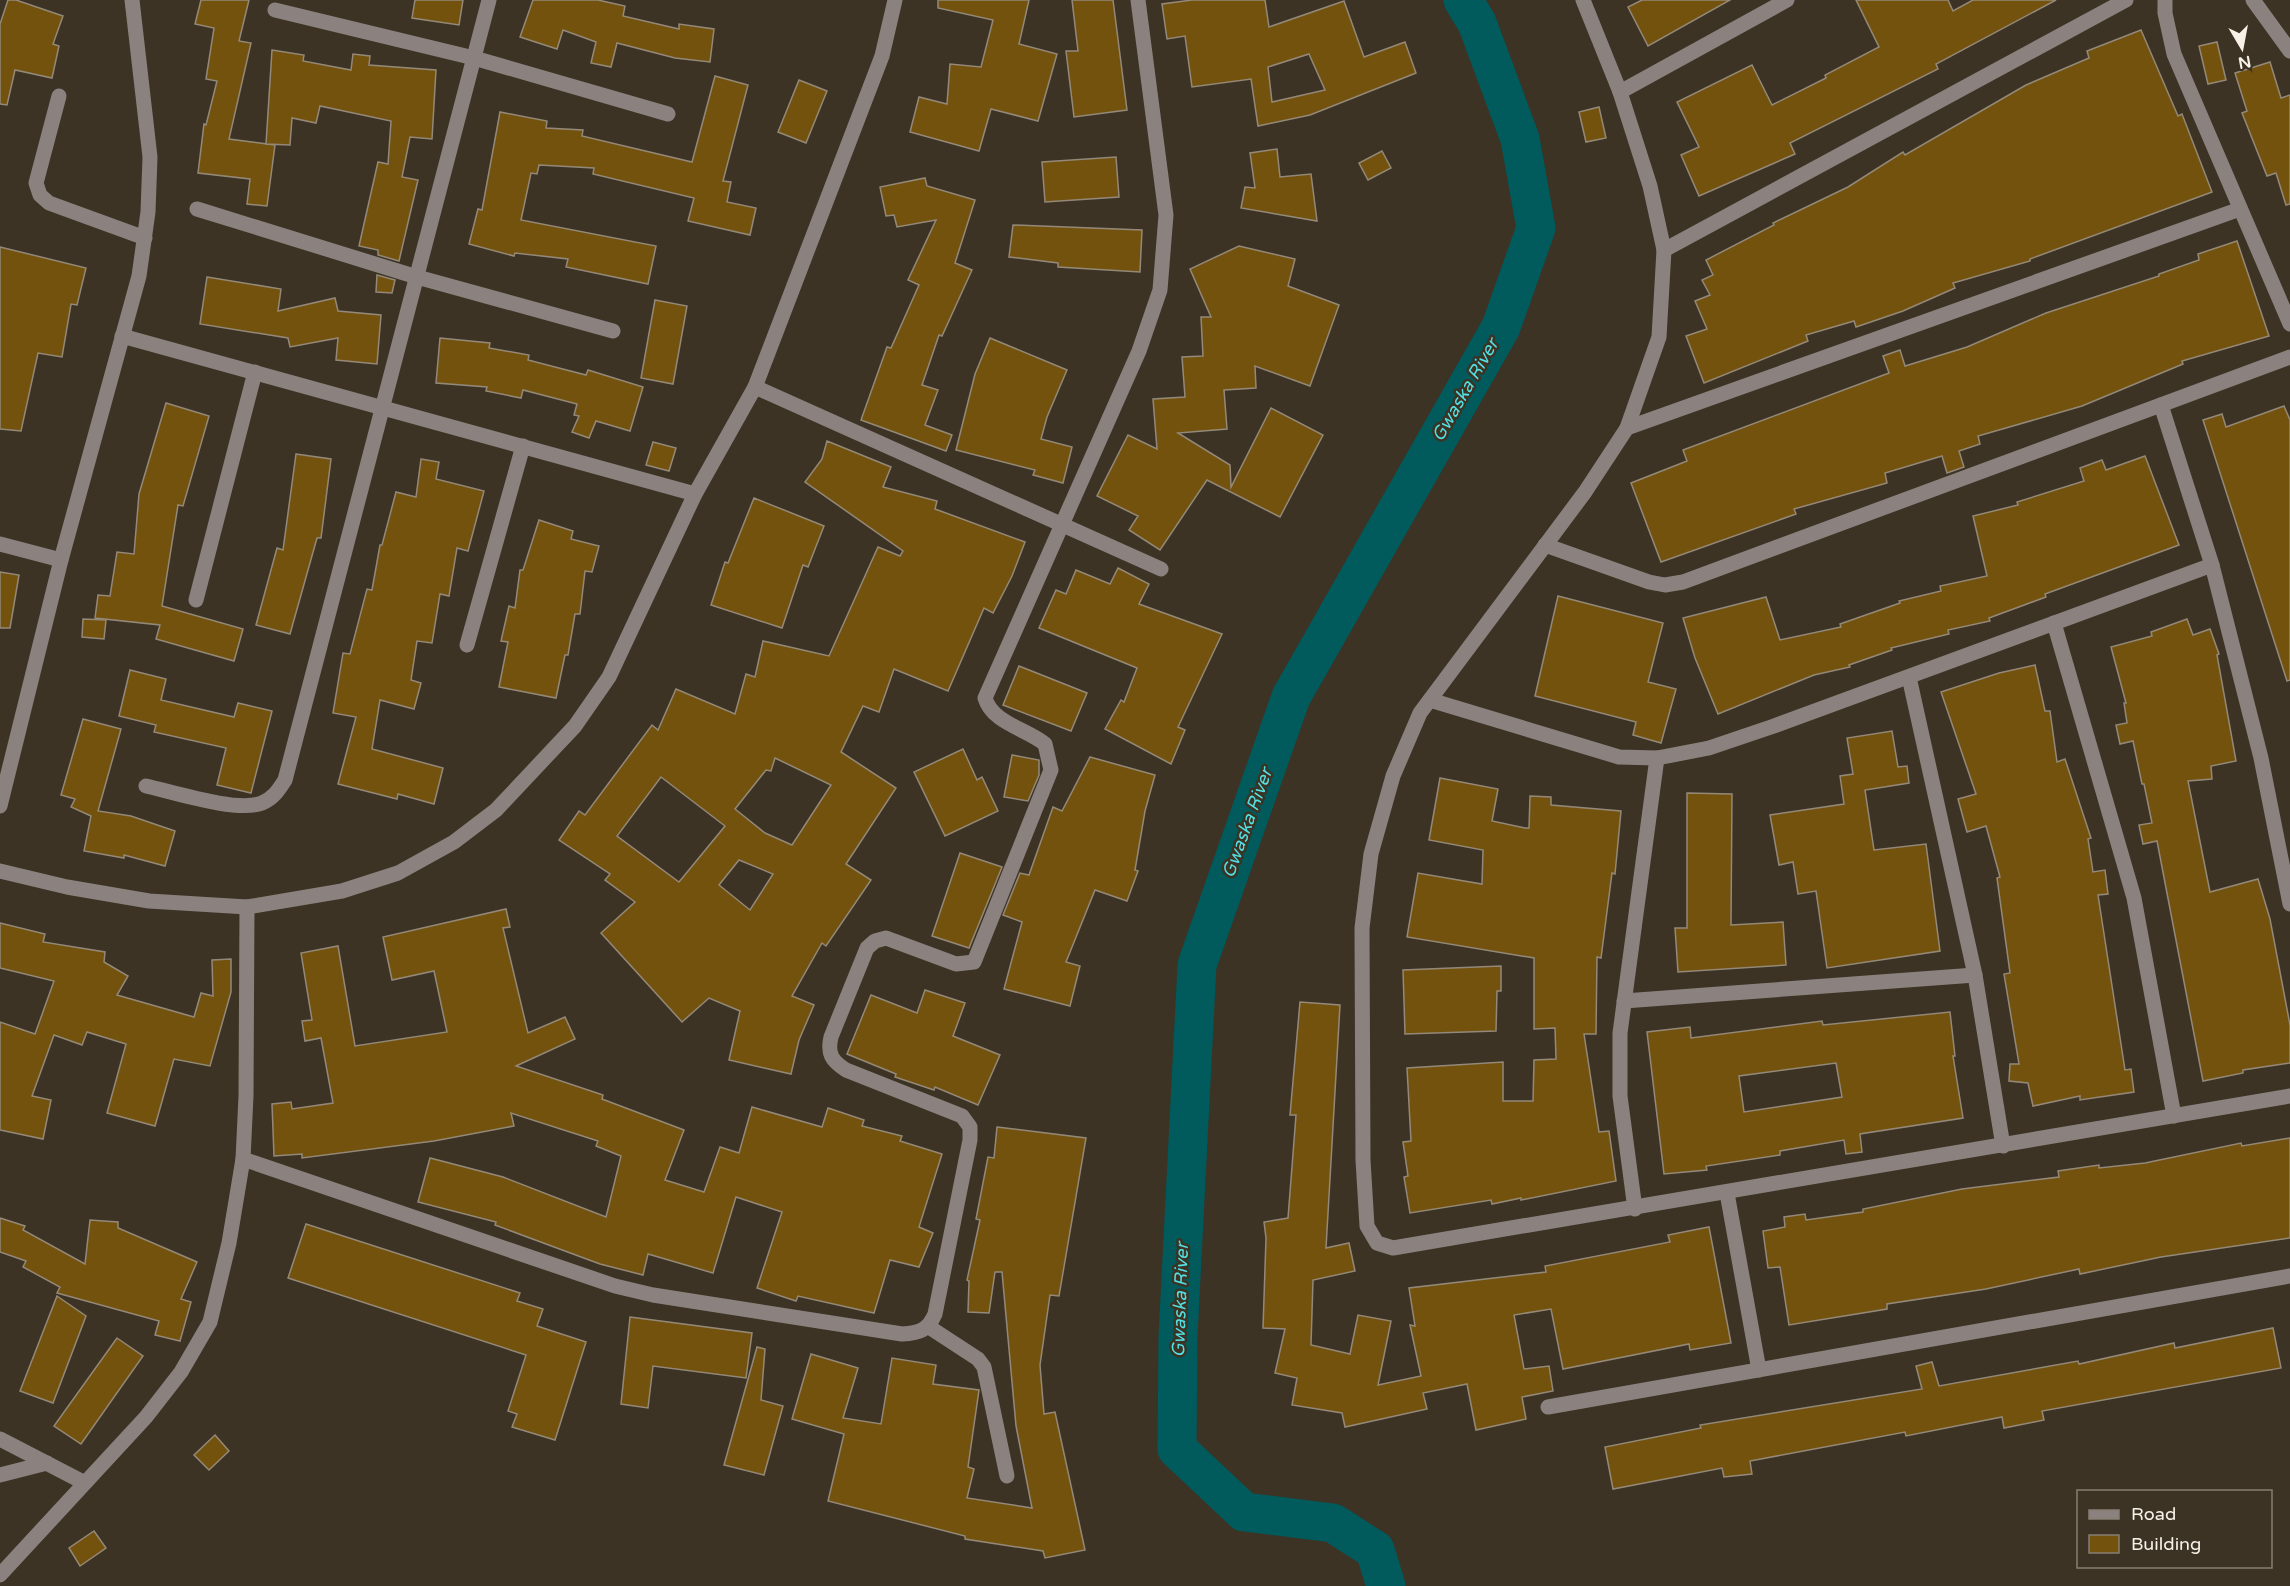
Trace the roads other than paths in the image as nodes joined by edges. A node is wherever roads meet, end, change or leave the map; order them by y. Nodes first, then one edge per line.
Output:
1 (132, 0) edge
2 (489, 0) edge
3 (895, 0) edge
4 (1138, 0) edge
5 (1583, 0) edge
6 (1787, 0) edge
7 (2126, 0) edge
8 (2165, 0) edge
9 (2253, 0) edge
10 (275, 10) dead end
11 (2290, 51) edge
12 (474, 58) junction
13 (1620, 92) junction
14 (58, 96) dead end
15 (668, 114) dead end
16 (197, 209) dead end
17 (2240, 209) junction
18 (145, 238) junction
19 (1664, 250) junction
20 (417, 277) junction
21 (2290, 324) edge
22 (613, 331) dead end
23 (122, 336) junction
24 (2290, 357) edge
25 (255, 372) junction
26 (755, 387) junction
27 (2162, 405) junction
28 (384, 407) junction
29 (1627, 428) junction
30 (523, 446) junction
31 (695, 494) junction
32 (1062, 523) junction
33 (0, 544) edge
34 (1545, 545) junction
35 (61, 560) junction
36 (2212, 565) junction
37 (1161, 569) dead end
38 (196, 600) dead end
39 (2054, 623) junction
40 (466, 645) dead end
41 (1909, 676) junction
42 (1430, 700) junction
43 (1657, 758) junction
44 (146, 786) dead end
45 (0, 806) edge
46 (0, 871) edge
47 (2290, 904) edge
48 (247, 907) junction
49 (1975, 975) junction
50 (1624, 1001) junction
51 (2290, 1096) edge
52 (2174, 1116) junction
53 (2003, 1146) junction
54 (243, 1159) junction
55 (1727, 1193) junction
56 (1635, 1209) junction
57 (2290, 1276) edge
58 (929, 1327) junction
59 (1759, 1370) junction
60 (1548, 1407) dead end
61 (0, 1439) edge
62 (47, 1463) junction
63 (0, 1475) edge
64 (1007, 1476) dead end
65 (83, 1482) junction
66 (0, 1575) edge

1 - 18 street
2 - 12 street
3 - 26 street
4 - 32 street
5 - 13 street
6 - 13 street
7 - 19 street
8 - 17 street
9 - 11 street
10 - 12 street
12 - 15 street
12 - 20 street
13 - 19 street
14 - 18 street
16 - 20 street
17 - 21 street
17 - 29 street
18 - 23 street
19 - 29 street
20 - 22 street
20 - 28 street
23 - 25 street
23 - 35 street
24 - 27 street
25 - 28 street
25 - 38 street
26 - 31 street
26 - 32 street
27 - 34 street
27 - 36 street
28 - 30 street
28 - 44 street
29 - 34 street
30 - 31 street
30 - 40 street
31 - 48 street
32 - 37 street
32 - 58 street
33 - 35 street
34 - 42 street
35 - 45 street
36 - 39 street
36 - 47 street
39 - 41 street
39 - 52 street
41 - 43 street
41 - 49 street
42 - 43 street
42 - 56 street
43 - 50 street
46 - 48 street
48 - 54 street
49 - 50 street
49 - 53 street
50 - 56 street
51 - 52 street
52 - 53 street
53 - 55 street
54 - 58 street
54 - 65 street
55 - 56 street
55 - 59 street
57 - 59 street
58 - 64 street
59 - 60 street
61 - 62 street
62 - 63 street
62 - 65 street
65 - 66 street

